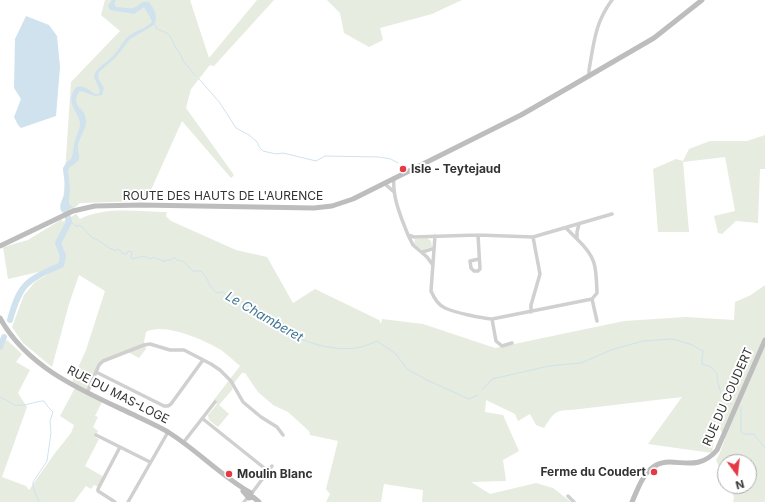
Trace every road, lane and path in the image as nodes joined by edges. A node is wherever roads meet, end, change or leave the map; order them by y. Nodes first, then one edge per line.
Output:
1 (612, 0) edge
2 (702, 0) edge
3 (589, 76) junction
4 (394, 178) junction
5 (384, 183) junction
6 (394, 192) junction
7 (612, 214) dead end
8 (579, 224) junction
9 (566, 228) junction
10 (408, 235) junction
11 (478, 235) junction
12 (435, 236) junction
13 (533, 238) junction
14 (577, 240) junction
15 (0, 245) edge
16 (434, 248) junction
17 (422, 252) junction
18 (479, 259) dead end
19 (432, 265) junction
20 (592, 299) junction
21 (531, 312) junction
22 (0, 318) edge
23 (492, 319) junction
24 (597, 321) dead end
25 (765, 340) edge
26 (512, 343) dead end
27 (203, 360) junction
28 (96, 372) junction
29 (87, 393) junction
30 (215, 402) dead end
31 (202, 419) junction
32 (168, 432) junction
33 (96, 435) dead end
34 (282, 435) dead end
35 (183, 443) junction
36 (120, 447) junction
37 (150, 462) junction
38 (272, 466) dead end
39 (268, 471) junction
40 (568, 496) dead end
41 (250, 497) edge
42 (115, 502) edge
43 (128, 502) edge
44 (244, 502) edge
45 (259, 502) edge
46 (574, 502) edge
47 (632, 502) edge

1 - 3 street
2 - 3 main road, ROUTE DES HAUTS DE L'AURENCE
3 - 4 main road, ROUTE DES HAUTS DE L'AURENCE
4 - 5 main road, ROUTE DES HAUTS DE L'AURENCE
4 - 6 street
5 - 6 street
5 - 15 main road, ROUTE DES HAUTS DE L'AURENCE
6 - 10 street
7 - 8 street
8 - 9 street
8 - 14 street
9 - 13 street
9 - 14 street
10 - 12 street
10 - 17 street
11 - 12 street
11 - 13 street
11 - 18 street
12 - 16 street
13 - 21 street
14 - 20 street
16 - 17 street
16 - 19 street
17 - 19 street
19 - 23 street
20 - 21 street
20 - 24 street
21 - 23 street
22 - 29 main road, RUE DU MAS-LOGE
23 - 26 street
25 - 47 main road, RUE DU COUDERT
27 - 28 street
27 - 28 street
27 - 34 street
28 - 29 street
29 - 32 main road, RUE DU MAS-LOGE
30 - 31 street
31 - 35 street
31 - 39 street
32 - 35 main road, RUE DU MAS-LOGE
32 - 37 street
33 - 36 street
35 - 41 main road, RUE DU MAS-LOGE
36 - 37 street
36 - 42 street
37 - 43 street
38 - 39 street
39 - 41 street
40 - 46 street
41 - 44 street
41 - 45 main road, RUE DU MAS-LOGE

